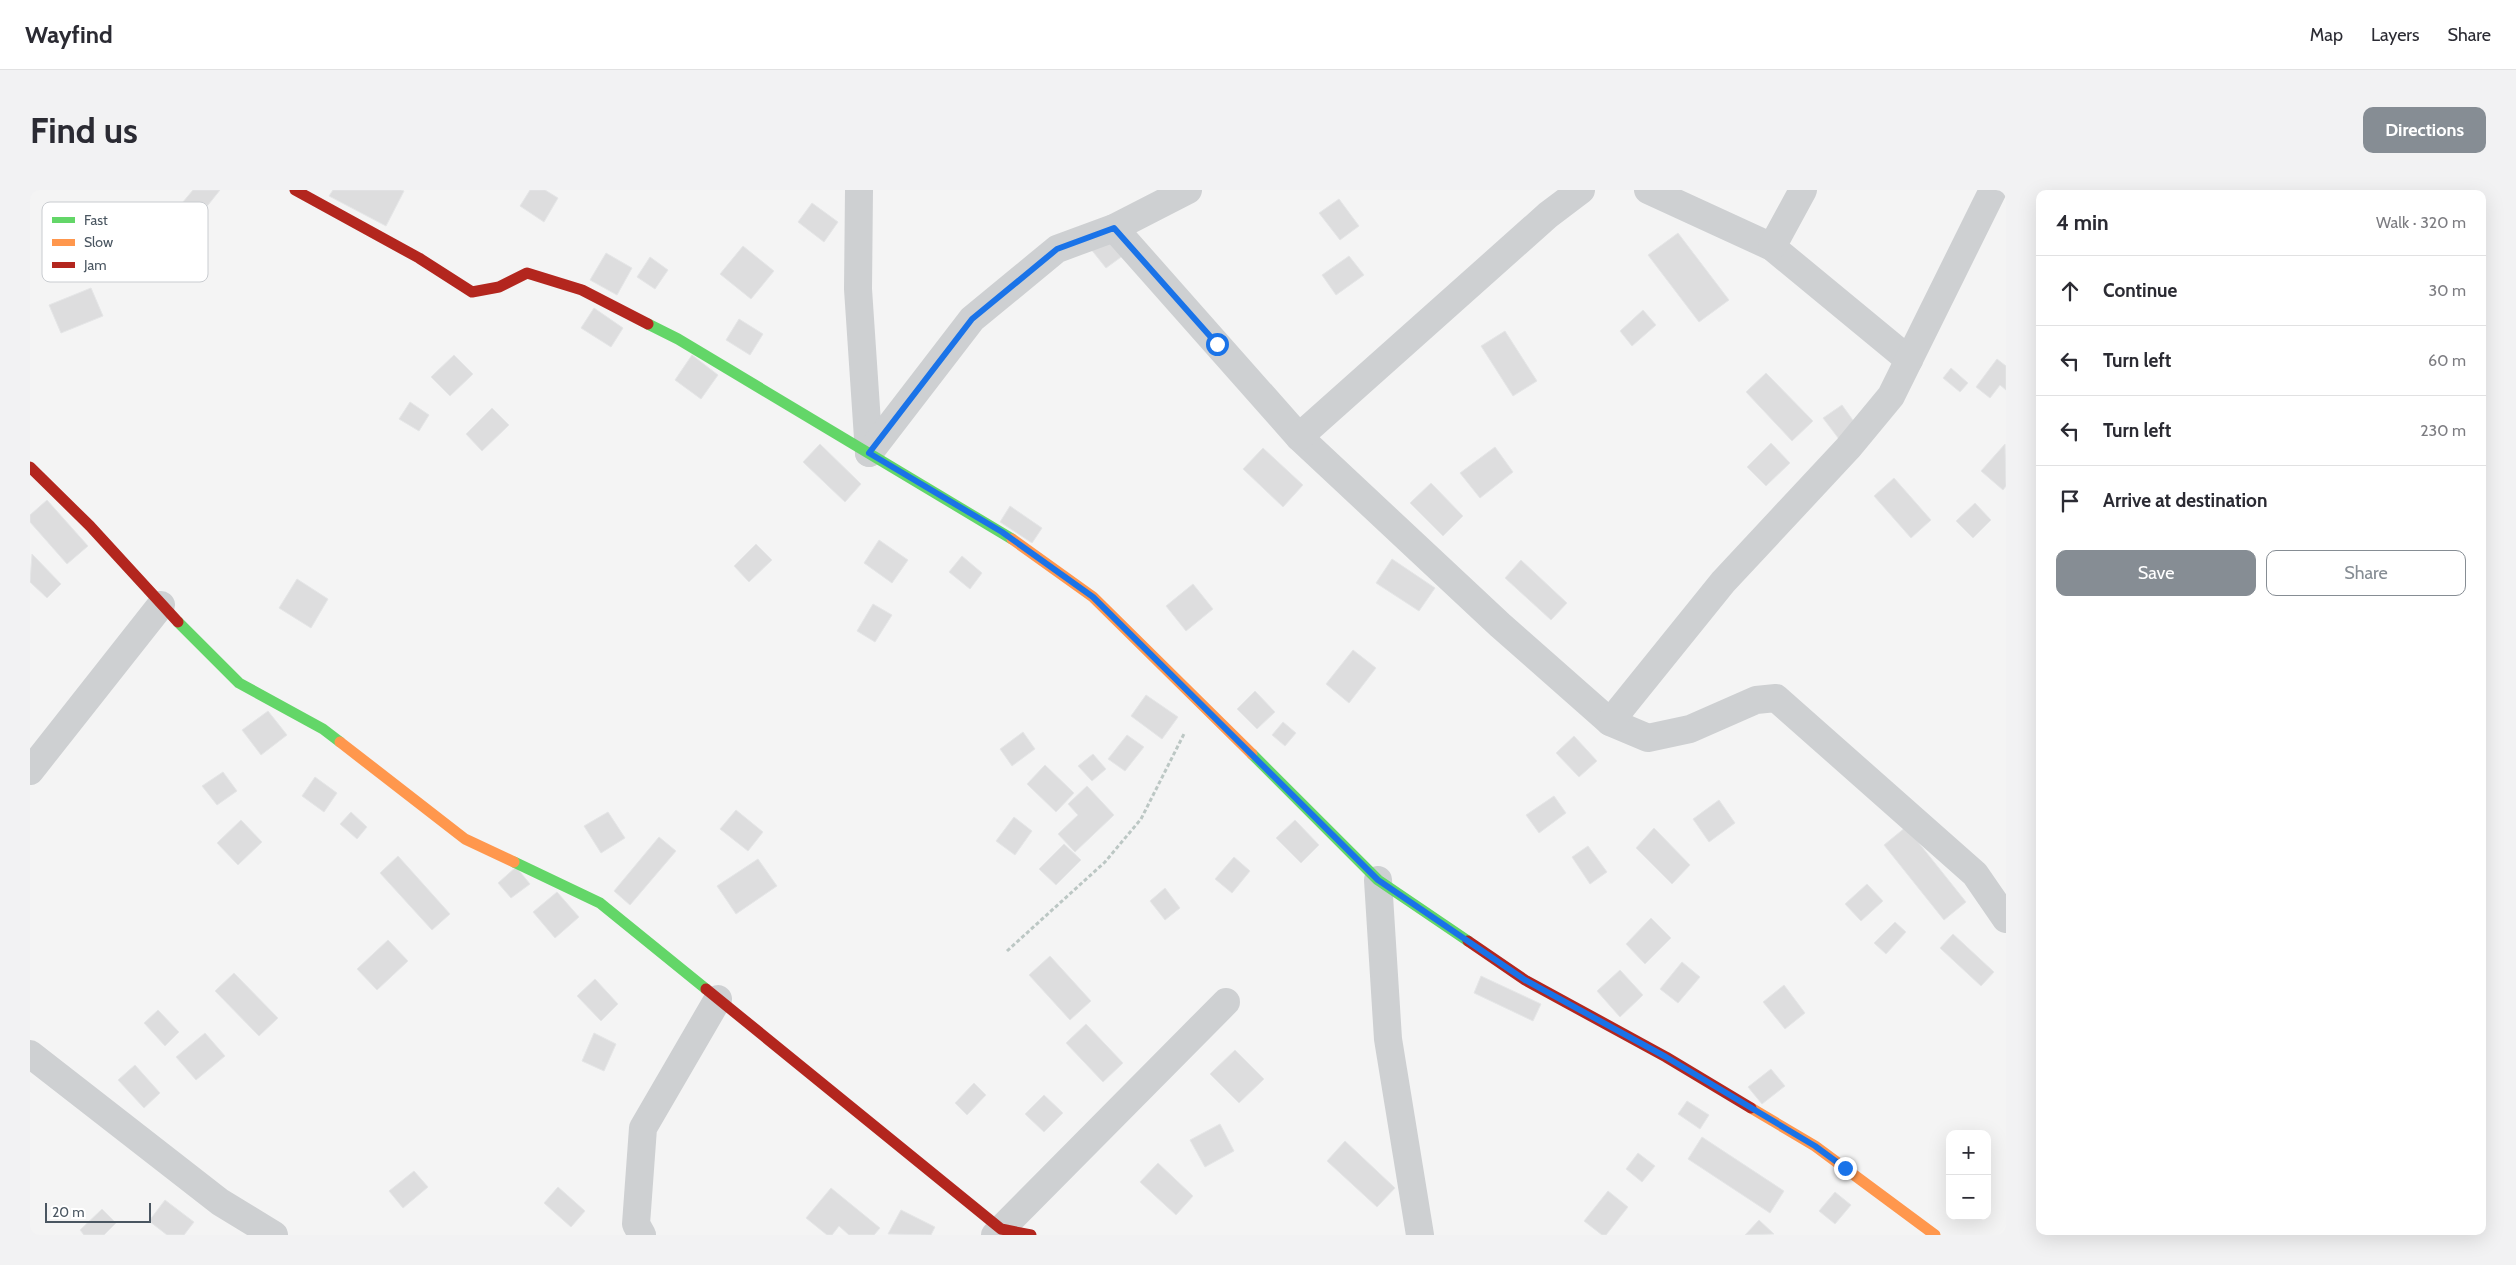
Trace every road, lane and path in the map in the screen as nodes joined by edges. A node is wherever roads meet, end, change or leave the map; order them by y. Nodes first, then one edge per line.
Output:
1 (295, 190) edge
2 (859, 190) edge
3 (1188, 190) edge
4 (1581, 190) edge
5 (1648, 190) edge
6 (1803, 190) edge
7 (1993, 190) edge
8 (1114, 228) junction
9 (1772, 247) junction
10 (1909, 360) junction
11 (1299, 437) junction
12 (869, 453) junction
13 (30, 467) edge
14 (161, 605) junction
15 (1200, 702) junction
16 (1610, 722) junction
17 (30, 771) edge
18 (1378, 880) junction
19 (2006, 919) edge
20 (1007, 951) dead end
21 (718, 999) junction
22 (1226, 1002) dead end
23 (30, 1054) edge
24 (998, 1232) edge
25 (274, 1235) edge
26 (642, 1235) edge
27 (1031, 1235) edge
28 (1420, 1235) edge
29 (1936, 1235) edge

1 - 12 street
2 - 12 street
3 - 8 street
4 - 11 street
5 - 9 street
6 - 9 street
7 - 10 street
8 - 11 street
8 - 12 street
9 - 10 street
10 - 16 street
11 - 16 street
12 - 15 street
13 - 14 street
14 - 17 street
14 - 21 street
15 - 18 street
15 - 20 path
16 - 19 street
18 - 28 street
18 - 29 street
21 - 24 street
21 - 26 street
22 - 24 street
23 - 25 street
24 - 27 street

